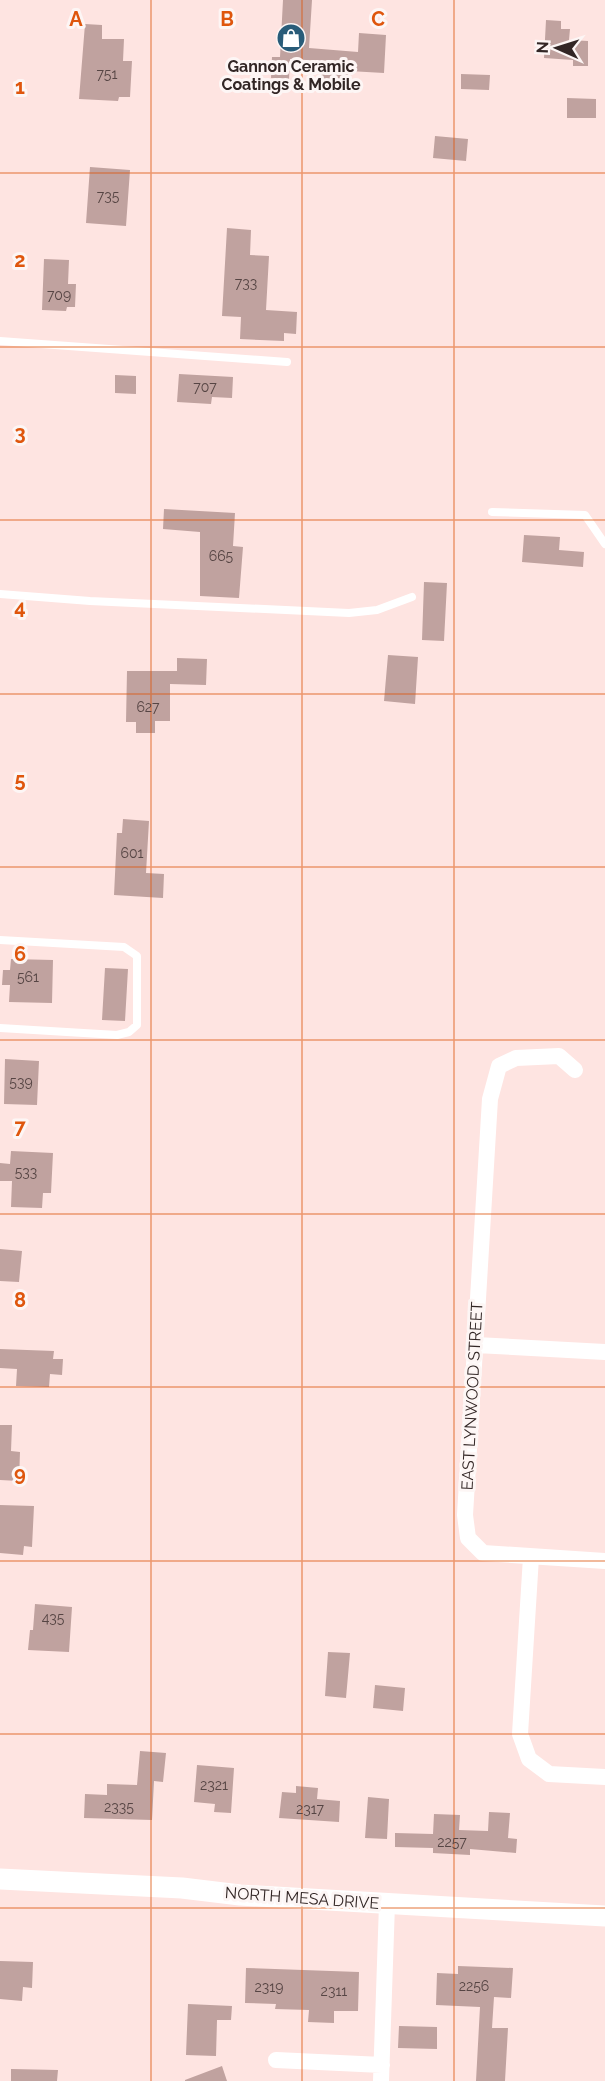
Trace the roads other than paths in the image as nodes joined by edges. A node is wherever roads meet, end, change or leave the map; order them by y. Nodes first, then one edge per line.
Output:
1 (0, 341) edge
2 (287, 362) dead end
3 (492, 512) dead end
4 (605, 544) edge
5 (0, 594) edge
6 (412, 597) dead end
7 (0, 940) edge
8 (0, 1028) edge
9 (575, 1070) dead end
10 (476, 1345) junction
11 (605, 1352) edge
12 (531, 1557) junction
13 (605, 1561) edge
14 (605, 1777) edge
15 (0, 1879) edge
16 (387, 1904) junction
17 (605, 1916) edge
18 (276, 2060) dead end
19 (381, 2073) edge

1 - 2 lane
3 - 4 lane
5 - 6 lane
7 - 8 lane
9 - 10 street, EAST LYNWOOD STREET
10 - 11 street
10 - 12 street, EAST LYNWOOD STREET
12 - 13 street, EAST LYNWOOD STREET
12 - 14 street
15 - 16 street, NORTH MESA DRIVE
16 - 17 street, NORTH MESA DRIVE
16 - 19 street
18 - 19 street

